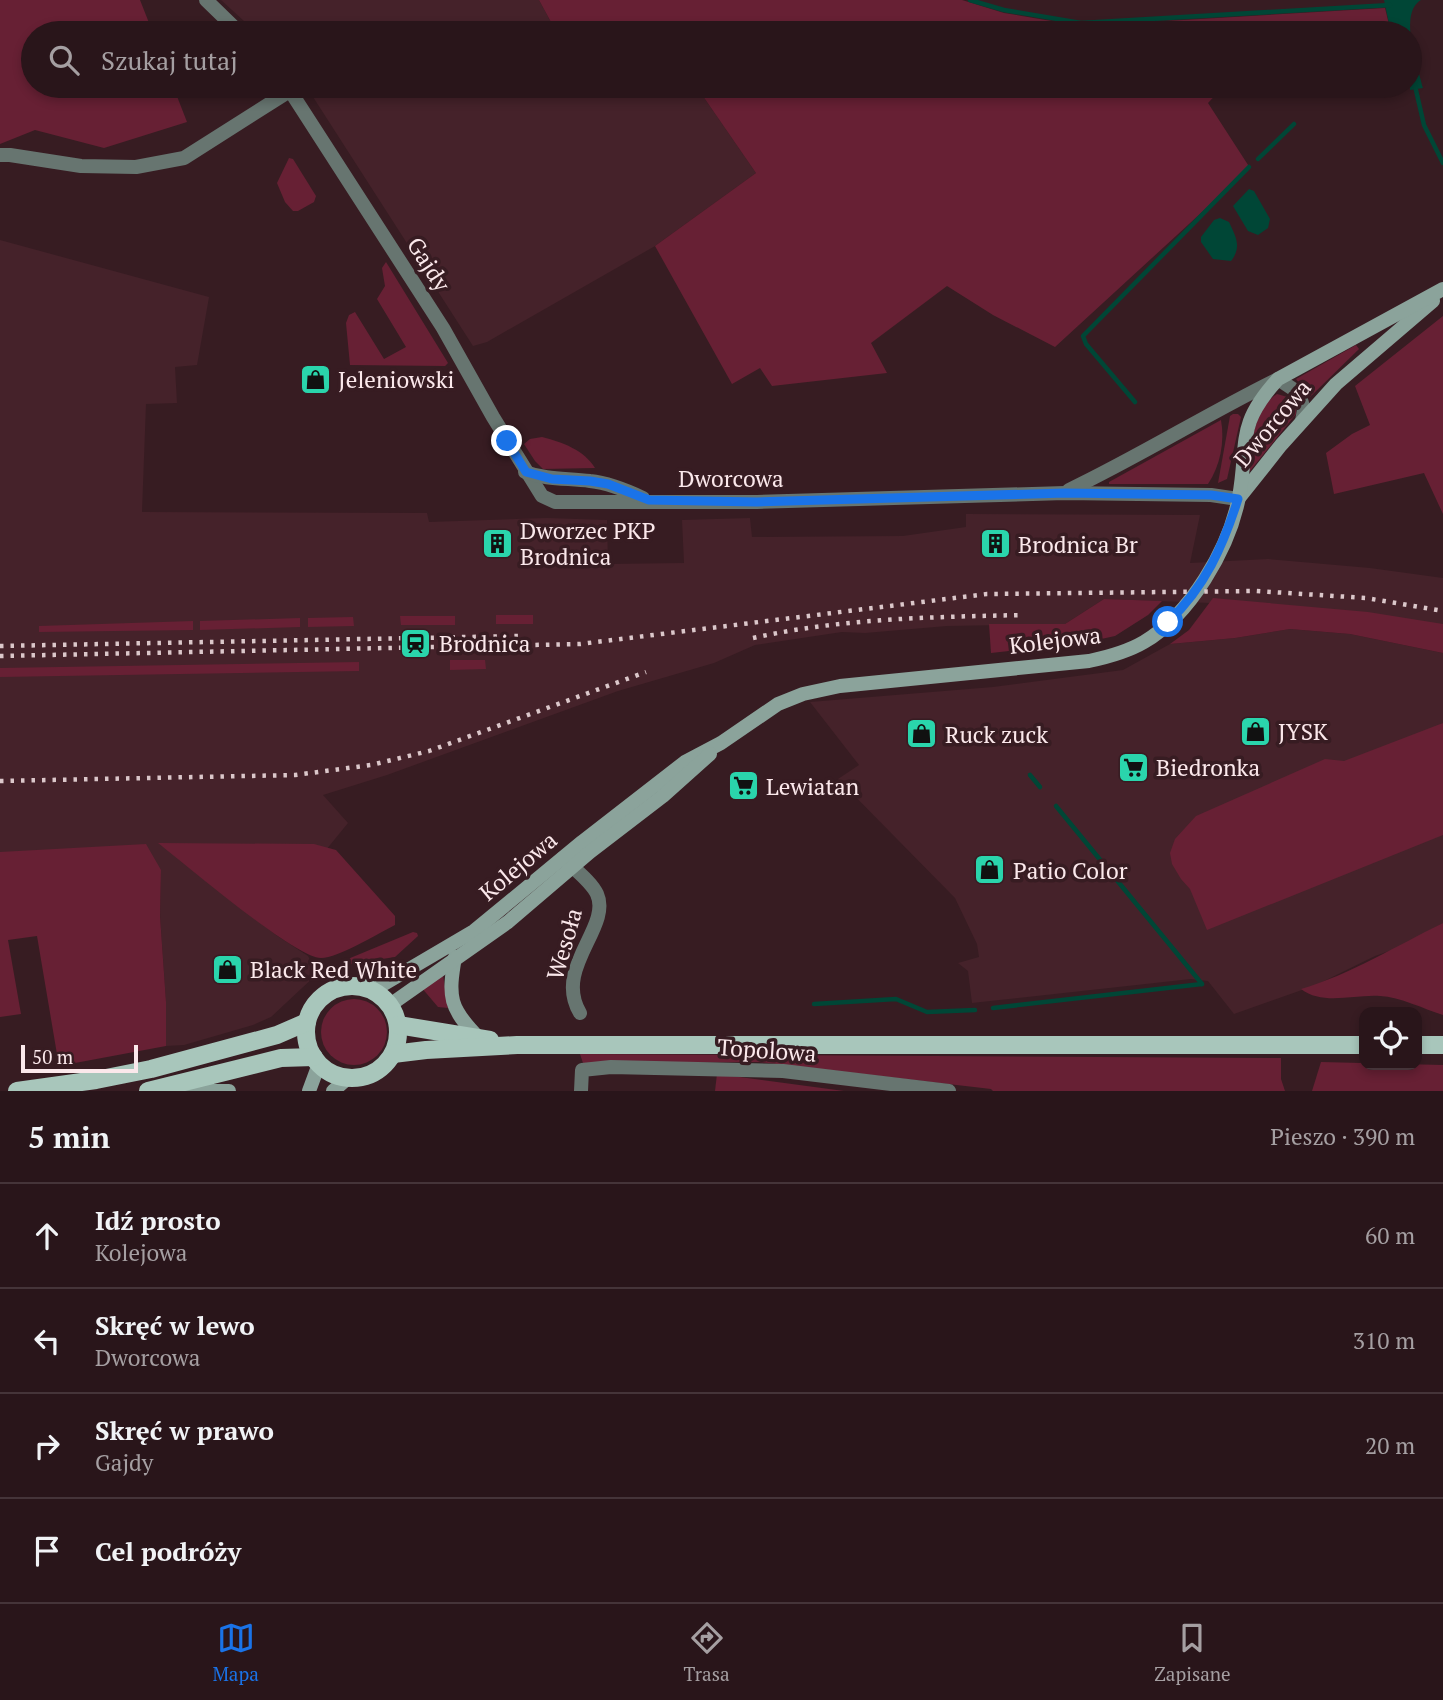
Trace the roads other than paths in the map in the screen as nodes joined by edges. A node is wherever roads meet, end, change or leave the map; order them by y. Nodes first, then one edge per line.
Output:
1 (211, 4) edge
2 (228, 21) edge
3 (274, 98) edge
4 (295, 98) edge
5 (0, 155) edge
6 (1443, 291) edge
7 (1278, 379) junction
8 (1302, 421) junction
9 (526, 472) junction
10 (1065, 493) junction
11 (1238, 499) junction
12 (649, 500) junction
13 (567, 862) junction
14 (455, 957) junction
15 (372, 990) junction
16 (390, 1005) junction
17 (580, 1013) dead end
18 (307, 1022) junction
19 (398, 1025) junction
20 (479, 1038) junction
21 (517, 1045) junction
22 (1359, 1045) edge
23 (1422, 1045) edge
24 (1443, 1045) edge
25 (393, 1054) junction
26 (316, 1061) junction
27 (348, 1078) junction
28 (17, 1091) edge
29 (148, 1091) edge
30 (188, 1091) edge
31 (229, 1091) edge
32 (309, 1091) edge
33 (333, 1091) edge
34 (581, 1091) edge
35 (949, 1091) edge

1 - 2 street
3 - 5 street
4 - 9 street, Gajdy
6 - 7 street, Dworcowa
6 - 8 street, Dworcowa
7 - 8 street
7 - 10 street, Dworcowa
7 - 11 street, Kolejowa
8 - 11 street, Dworcowa
9 - 12 street, Dworcowa
9 - 12 street, Dworcowa
10 - 11 street, Dworcowa
10 - 12 street, Dworcowa
11 - 13 street, Kolejowa
13 - 14 street, Kolejowa
13 - 15 street, Kolejowa
13 - 17 street, Wesoła
14 - 16 street, Kolejowa
14 - 20 street
15 - 16 main road
15 - 18 main road
16 - 19 main road
18 - 26 main road
18 - 28 main road
19 - 20 main road
19 - 25 main road
20 - 21 main road
21 - 22 main road
21 - 25 main road
23 - 24 main road
25 - 27 main road
26 - 27 main road
26 - 29 main road
26 - 32 street
27 - 33 street
30 - 31 street
34 - 35 street, Topolowa

